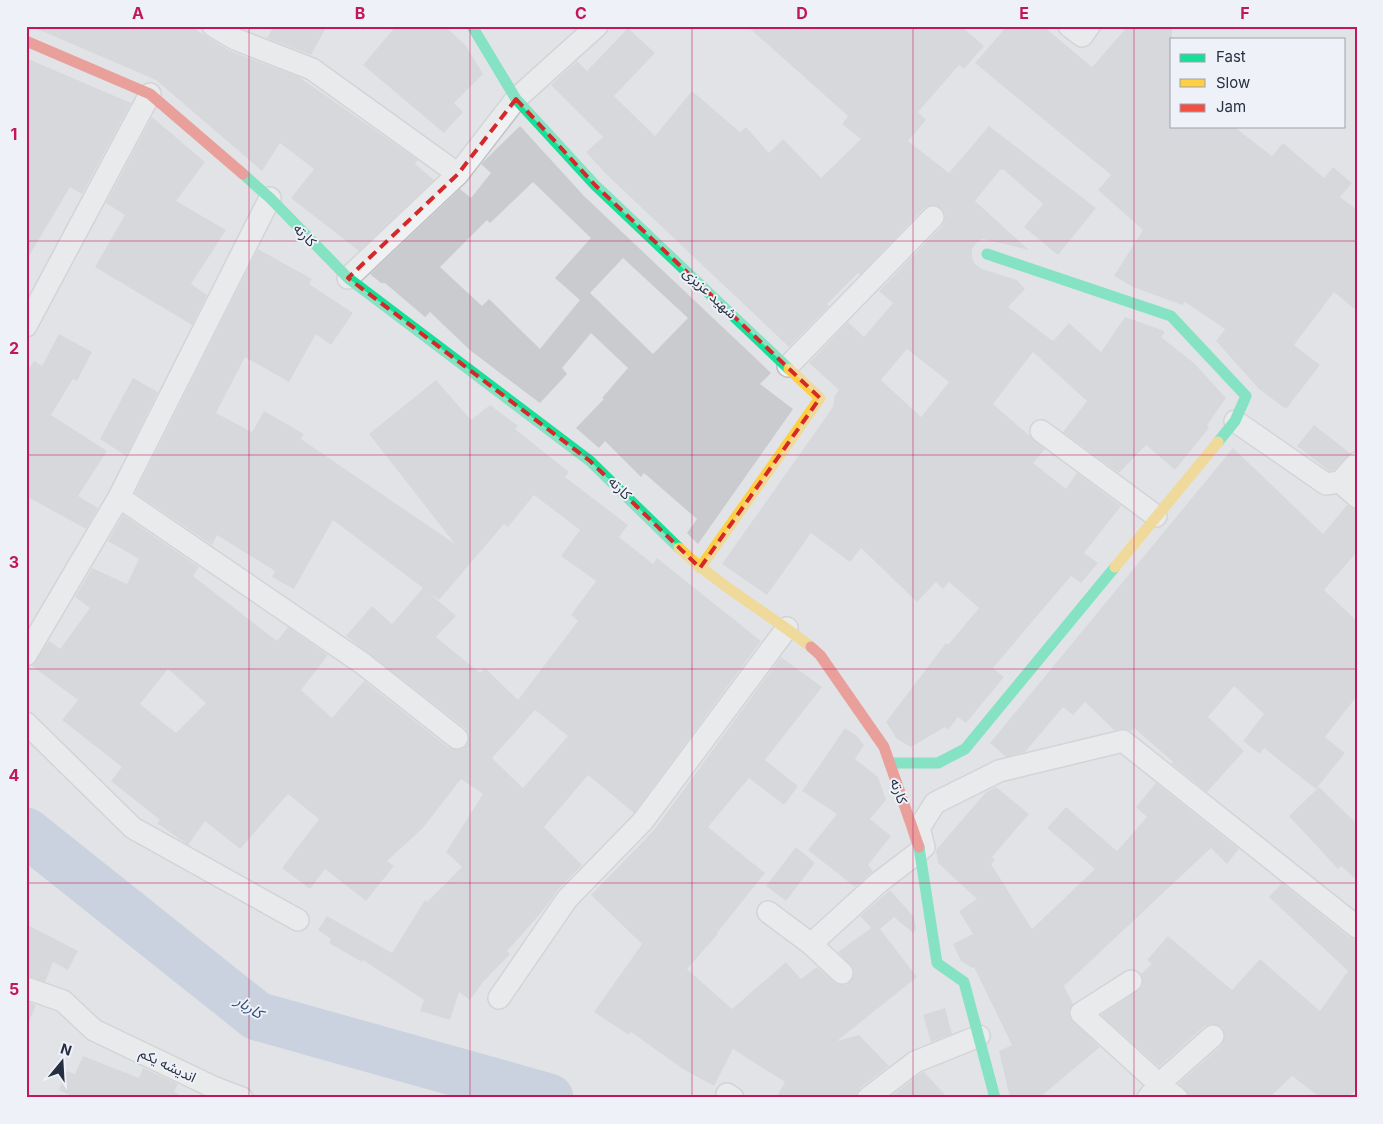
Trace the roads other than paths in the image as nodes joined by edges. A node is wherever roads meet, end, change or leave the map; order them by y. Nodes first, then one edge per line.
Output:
1 (213, 26) edge
2 (472, 26) edge
3 (597, 26) edge
4 (1069, 26) edge
5 (1089, 26) edge
6 (26, 41) edge
7 (150, 94) junction
8 (516, 99) junction
9 (458, 174) junction
10 (270, 198) junction
11 (933, 217) dead end
12 (987, 254) dead end
13 (348, 278) junction
14 (26, 326) edge
15 (788, 366) junction
16 (1235, 421) junction
17 (1041, 431) dead end
18 (1357, 462) edge
19 (1340, 482) junction
20 (119, 497) junction
21 (1357, 497) edge
22 (1156, 516) junction
23 (700, 568) junction
24 (787, 628) junction
25 (26, 655) edge
26 (26, 723) edge
27 (458, 738) dead end
28 (890, 763) junction
29 (920, 851) junction
30 (768, 912) dead end
31 (298, 920) dead end
32 (1357, 927) edge
33 (931, 934) junction
34 (811, 944) junction
35 (842, 973) dead end
36 (1131, 981) dead end
37 (26, 988) edge
38 (499, 998) dead end
39 (979, 1036) junction
40 (1213, 1036) dead end
41 (1153, 1091) edge
42 (210, 1092) edge
43 (242, 1098) edge
44 (868, 1098) edge
45 (995, 1098) edge
46 (1177, 1098) edge

1 - 9 street
2 - 8 street, شهید عزیزی
3 - 8 street
4 - 5 street
6 - 7 street, کارته
7 - 10 street, کارته
7 - 14 street
8 - 9 street
8 - 15 street, شهید عزیزی
9 - 13 street
10 - 13 street, کارته
10 - 20 street
11 - 15 street
12 - 16 street
13 - 23 street, کارته
15 - 23 street, شهید عزیزی
16 - 19 street
16 - 22 street
17 - 22 street
18 - 19 street
19 - 21 street
20 - 25 street
20 - 27 street
22 - 28 street
23 - 24 street, کارته
24 - 28 street, کارته
24 - 38 street
26 - 31 street
28 - 29 street, کارته
29 - 33 street, کارته
29 - 34 street
30 - 34 street
32 - 33 street
33 - 39 street, کارته
34 - 35 street
36 - 41 street
37 - 42 street, اندیشه یکم
39 - 44 street
39 - 45 street, کارته
40 - 41 street
41 - 46 street
42 - 43 street, اندیشه یکم

